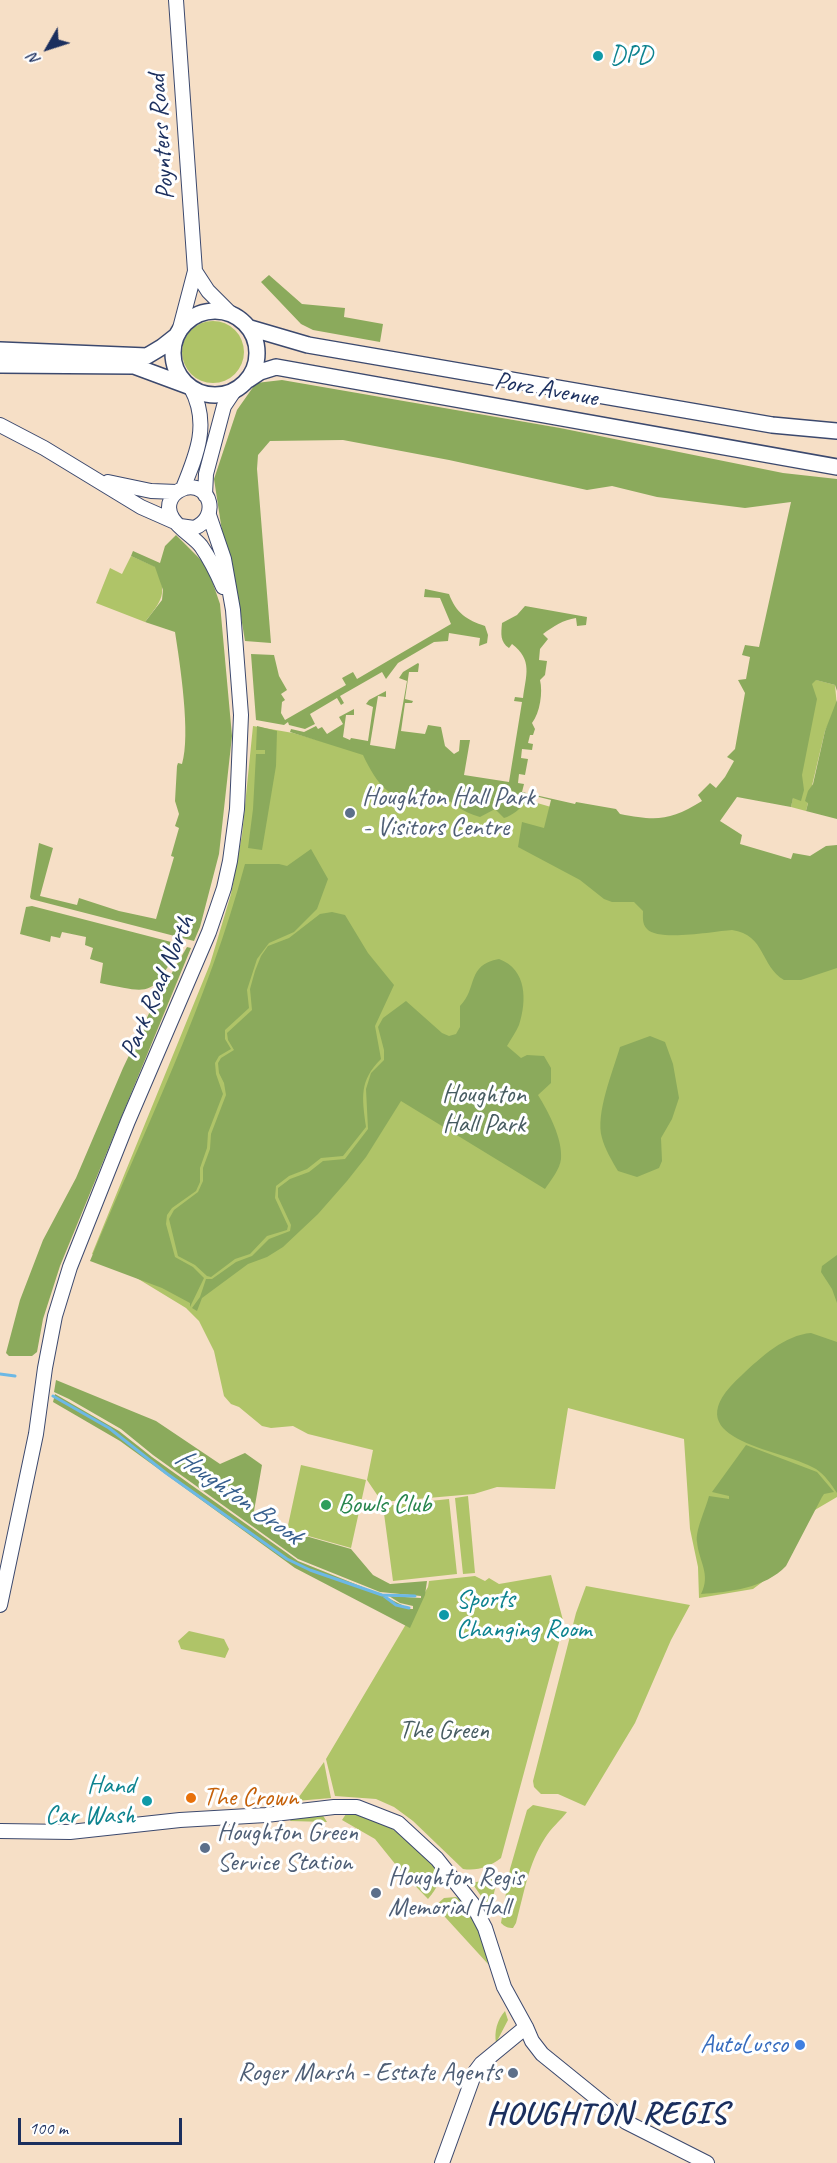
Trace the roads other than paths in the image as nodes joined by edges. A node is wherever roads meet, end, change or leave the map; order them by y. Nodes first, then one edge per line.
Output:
1 (176, 0) edge
2 (195, 271) junction
3 (231, 314) junction
4 (250, 328) junction
5 (178, 334) junction
6 (0, 350) edge
7 (0, 365) edge
8 (248, 380) junction
9 (190, 387) junction
10 (234, 391) junction
11 (0, 425) edge
12 (837, 431) edge
13 (837, 467) edge
14 (97, 480) junction
15 (180, 490) junction
16 (206, 495) junction
17 (209, 515) junction
18 (177, 524) junction
19 (232, 610) junction
20 (0, 1605) edge
21 (0, 1831) edge
22 (526, 2027) junction
23 (442, 2163) edge
24 (707, 2163) edge

1 - 2 street, Poynters Road
2 - 3 street
2 - 5 street, Poynters Road
3 - 4 main road
3 - 5 main road
4 - 8 main road
4 - 12 main road, Porz Avenue
5 - 6 main road
5 - 9 main road
7 - 9 main road
8 - 10 main road
8 - 13 main road, Porz Avenue
9 - 10 main road
9 - 15 street
10 - 16 street
11 - 14 street
14 - 15 street
14 - 18 street
15 - 16 street
15 - 18 street
16 - 17 street
17 - 18 street
17 - 19 street
18 - 19 street
19 - 20 street, Park Road North
21 - 22 street
22 - 23 street
22 - 24 street

